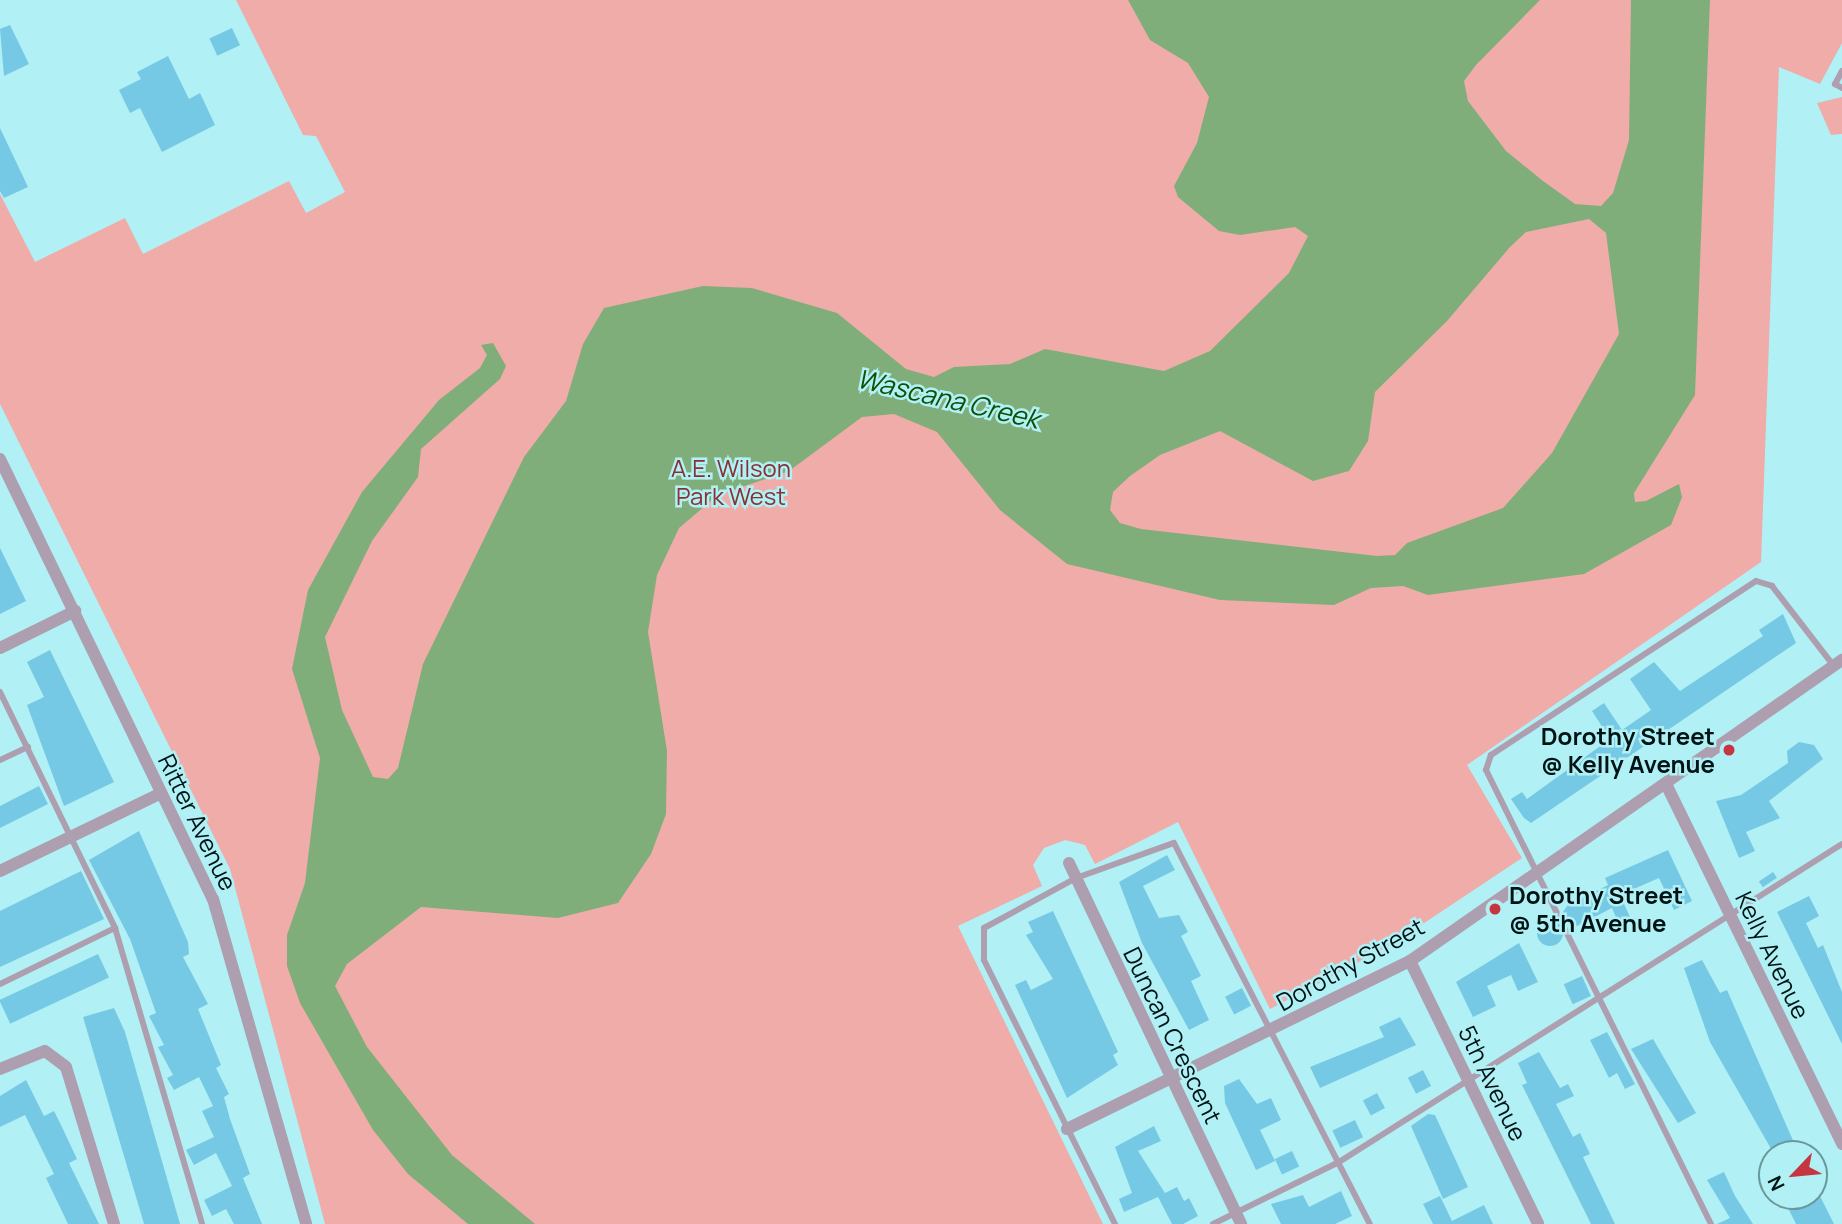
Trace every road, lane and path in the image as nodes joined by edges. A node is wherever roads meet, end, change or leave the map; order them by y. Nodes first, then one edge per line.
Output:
1 (1842, 71) edge
2 (1842, 88) edge
3 (0, 459) edge
4 (75, 611) junction
5 (0, 648) edge
6 (1838, 663) edge
7 (0, 692) edge
8 (28, 747) junction
9 (0, 760) edge
10 (1666, 784) junction
11 (160, 793) junction
12 (72, 836) junction
13 (1842, 844) edge
14 (1069, 863) dead end
15 (1540, 870) junction
16 (0, 871) edge
17 (1076, 878) junction
18 (1730, 915) junction
19 (115, 928) junction
20 (1410, 961) junction
21 (0, 984) edge
22 (1602, 997) junction
23 (1274, 1030) junction
24 (0, 1069) edge
25 (1170, 1079) junction
26 (1468, 1080) junction
27 (1067, 1129) junction
28 (1842, 1144) edge
29 (1339, 1162) junction
30 (1239, 1218) edge
31 (114, 1224) edge
32 (202, 1224) edge
33 (306, 1224) edge
34 (1115, 1224) edge
35 (1213, 1224) edge
36 (1370, 1224) edge
37 (1538, 1224) edge
38 (1711, 1224) edge

1 - 2 lane
3 - 4 street, Ritter Avenue
4 - 5 street
4 - 11 street, Ritter Avenue
6 - 10 street, Dorothy Street
6 - 15 lane
7 - 8 lane
8 - 9 lane
8 - 12 lane
10 - 15 street, Dorothy Street
10 - 18 street, Kelly Avenue
11 - 12 street
11 - 33 street, Ritter Avenue
12 - 16 street
12 - 19 lane
13 - 18 lane
14 - 17 street, Duncan Crescent
15 - 20 street, Dorothy Street
15 - 22 lane
17 - 23 lane
17 - 25 street, Duncan Crescent
17 - 27 lane
18 - 22 lane
18 - 28 street, Kelly Avenue
19 - 21 lane
19 - 32 lane
20 - 23 street, Dorothy Street
20 - 26 street, 5th Avenue
22 - 26 lane
22 - 38 lane
23 - 25 street, Dorothy Street
23 - 29 lane
24 - 31 street
25 - 27 street, Dorothy Street
25 - 30 street, Duncan Crescent
26 - 29 lane
26 - 37 street, 5th Avenue
27 - 34 lane
29 - 30 lane
29 - 36 lane
30 - 35 lane

